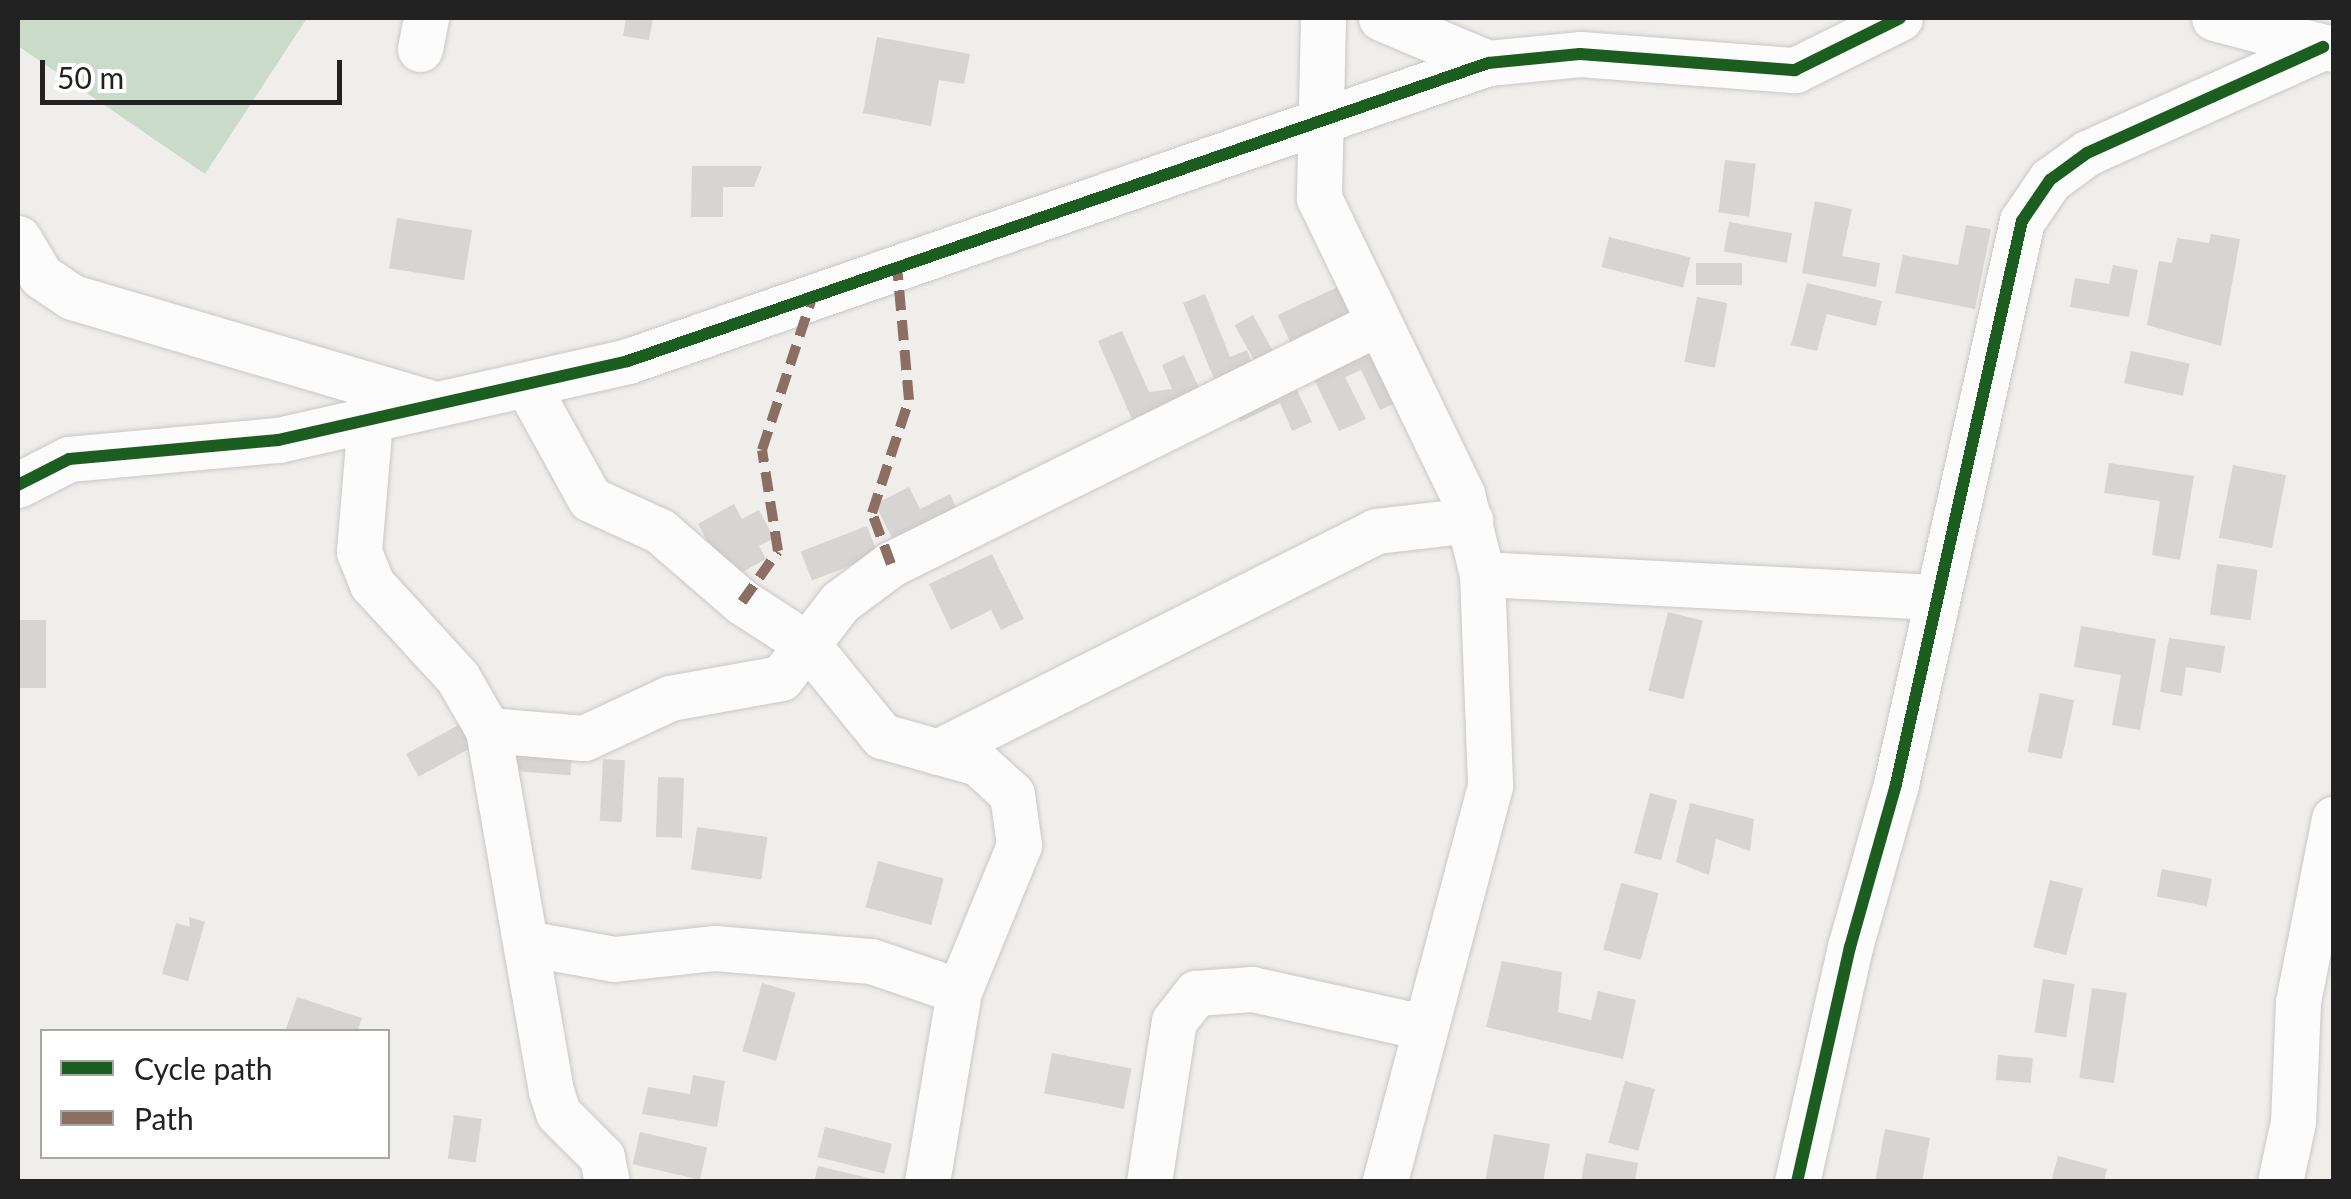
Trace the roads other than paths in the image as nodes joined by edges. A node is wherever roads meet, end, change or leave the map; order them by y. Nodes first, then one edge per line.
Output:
1 (1323, 18) edge
2 (1381, 18) edge
3 (1900, 18) edge
4 (2214, 18) edge
5 (2328, 48) edge
6 (1488, 63) junction
7 (1317, 116) junction
8 (18, 238) edge
9 (1378, 323) junction
10 (527, 385) junction
11 (438, 405) junction
12 (370, 420) junction
13 (18, 485) edge
14 (1470, 520) junction
15 (1482, 574) junction
16 (1938, 597) junction
17 (807, 644) junction
18 (488, 730) junction
19 (937, 752) junction
20 (2334, 818) edge
21 (526, 943) junction
22 (959, 991) junction
23 (1424, 1028) junction
24 (606, 1182) edge
25 (928, 1182) edge
26 (1148, 1182) edge
27 (1385, 1182) edge
28 (1797, 1182) edge
29 (2280, 1182) edge

1 - 7 street
2 - 6 street
3 - 6 street
4 - 5 street
5 - 16 street
6 - 7 street
7 - 9 street
7 - 10 street
8 - 11 street
9 - 14 street
9 - 17 street
10 - 11 street
10 - 17 street
11 - 12 street
12 - 13 street
12 - 18 street
14 - 15 street
14 - 19 street
15 - 16 street
15 - 23 street
16 - 28 street
17 - 18 street
17 - 19 street
18 - 21 street
19 - 22 street
20 - 29 street
21 - 22 street
21 - 24 street
22 - 25 street
23 - 26 street
23 - 27 street

